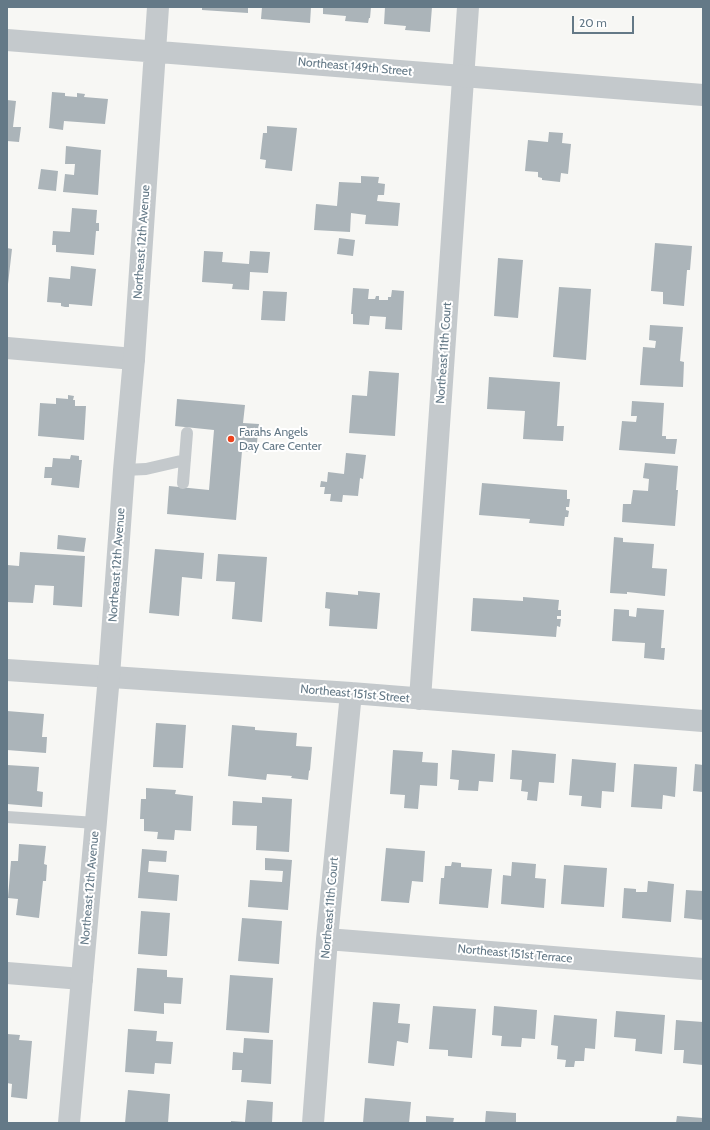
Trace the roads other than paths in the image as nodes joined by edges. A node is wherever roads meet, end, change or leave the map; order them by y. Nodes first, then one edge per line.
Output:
1 (158, 7) edge
2 (468, 7) edge
3 (7, 40) edge
4 (156, 51) junction
5 (463, 76) junction
6 (703, 95) edge
7 (7, 348) edge
8 (134, 359) junction
9 (187, 433) dead end
10 (185, 460) junction
11 (124, 470) junction
12 (182, 483) dead end
13 (7, 670) edge
14 (109, 676) junction
15 (352, 693) junction
16 (420, 699) junction
17 (703, 715) edge
18 (7, 816) edge
19 (96, 823) junction
20 (327, 939) junction
21 (703, 969) edge
22 (7, 973) edge
23 (82, 979) junction
24 (69, 1123) edge
25 (313, 1123) edge

1 - 4 street, Northeast 12th Avenue
2 - 5 street, Northeast 11th Court
3 - 4 street, Northeast 149th Street
4 - 5 street, Northeast 149th Street
4 - 8 street, Northeast 12th Avenue
5 - 6 street, Northeast 149th Street
5 - 16 street, Northeast 11th Court
7 - 8 street
8 - 11 street, Northeast 12th Avenue
9 - 10 lane
10 - 11 lane
10 - 12 lane
11 - 14 street, Northeast 12th Avenue
13 - 14 street, Northeast 151st Street
14 - 15 street, Northeast 151st Street
14 - 19 street, Northeast 12th Avenue
15 - 16 street, Northeast 151st Street
15 - 20 street, Northeast 11th Court
16 - 17 street, Northeast 151st Street
18 - 19 lane
19 - 23 street, Northeast 12th Avenue
20 - 21 street, Northeast 151st Terrace
20 - 25 street, Northeast 11th Court
22 - 23 street
23 - 24 street, Northeast 12th Avenue

